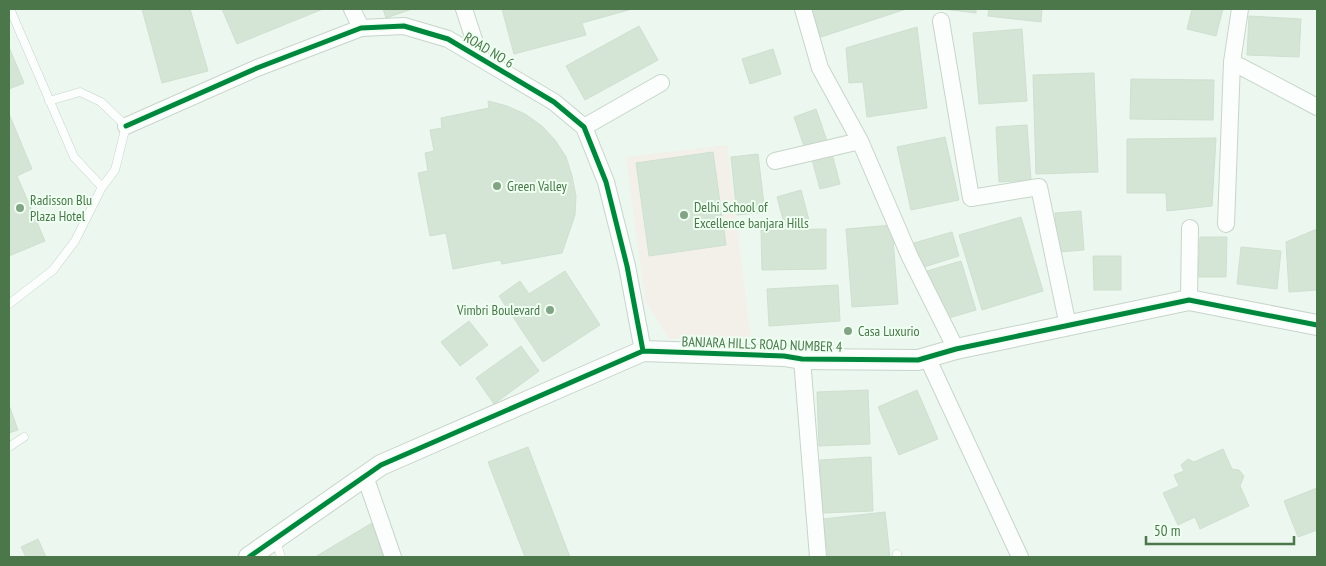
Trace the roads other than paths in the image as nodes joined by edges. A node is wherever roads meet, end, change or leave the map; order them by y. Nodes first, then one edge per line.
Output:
1 (10, 9) edge
2 (352, 9) edge
3 (464, 9) edge
4 (803, 9) edge
5 (1240, 9) edge
6 (941, 21) dead end
7 (361, 28) junction
8 (480, 58) junction
9 (1232, 62) junction
10 (661, 83) dead end
11 (48, 101) junction
12 (1317, 107) edge
13 (126, 126) junction
14 (584, 127) junction
15 (860, 141) junction
16 (775, 161) dead end
17 (102, 187) junction
18 (1226, 224) dead end
19 (1190, 228) dead end
20 (1189, 300) junction
21 (9, 304) edge
22 (1317, 325) edge
23 (1068, 326) junction
24 (956, 349) junction
25 (643, 352) junction
26 (928, 357) junction
27 (802, 359) junction
28 (24, 437) dead end
29 (9, 447) edge
30 (365, 476) junction
31 (278, 548) edge
32 (249, 557) edge
33 (393, 557) edge
34 (818, 557) edge
35 (1020, 557) edge

1 - 11 lane
2 - 7 street
3 - 8 street
4 - 15 street
5 - 9 street
6 - 23 street
7 - 8 street, ROAD NO 6
7 - 13 street, ROAD NO 6
8 - 14 street, ROAD NO 6
9 - 12 street
9 - 18 street
10 - 14 street
11 - 13 lane
11 - 17 lane
13 - 17 lane
14 - 25 street, ROAD NO 6
15 - 16 street
15 - 24 street
17 - 21 lane
19 - 20 street
20 - 22 street, BANJARA HILLS ROAD NUMBER 4
20 - 23 street, BANJARA HILLS ROAD NUMBER 4
23 - 24 street, BANJARA HILLS ROAD NUMBER 4
24 - 26 street, BANJARA HILLS ROAD NUMBER 4
25 - 27 street, BANJARA HILLS ROAD NUMBER 4
25 - 30 street, BANJARA HILLS ROAD NUMBER 4
26 - 27 street, BANJARA HILLS ROAD NUMBER 4
26 - 35 street
27 - 34 street
28 - 29 lane
30 - 31 street, BANJARA HILLS ROAD NUMBER 4
30 - 33 street
31 - 32 street, BANJARA HILLS ROAD NUMBER 4

